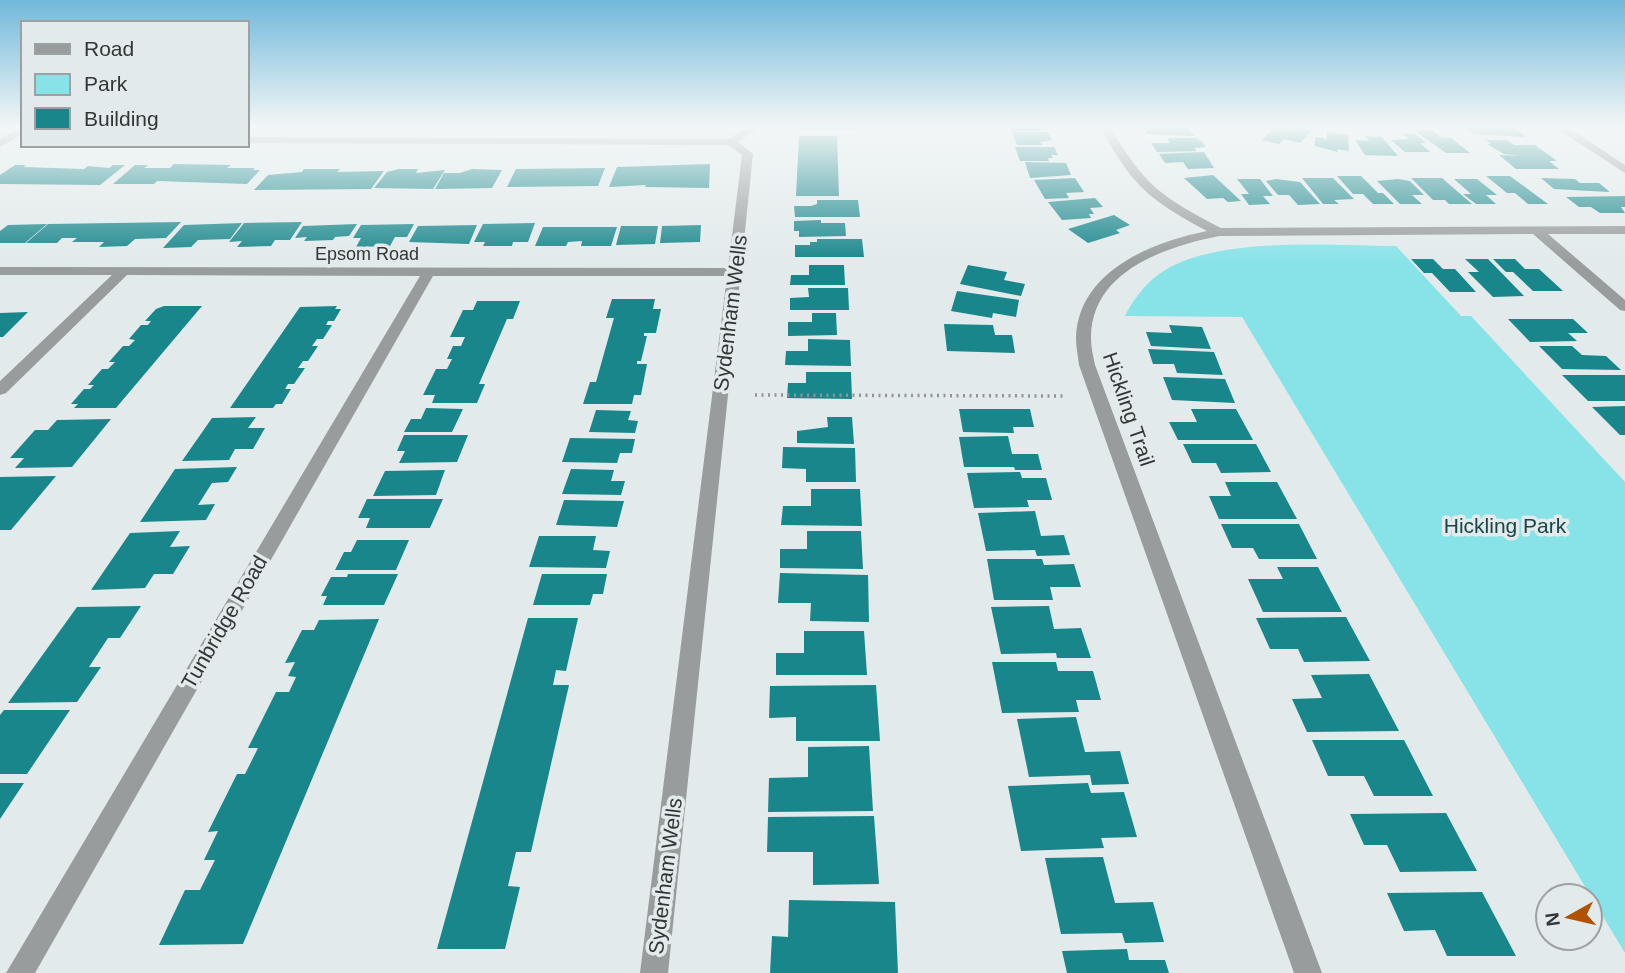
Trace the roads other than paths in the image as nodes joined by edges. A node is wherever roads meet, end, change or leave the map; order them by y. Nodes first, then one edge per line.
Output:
1 (747, 171) edge
2 (1131, 171) edge
3 (1536, 230) junction
4 (1625, 230) edge
5 (1219, 232) junction
6 (0, 271) edge
7 (124, 271) junction
8 (429, 271) junction
9 (734, 272) junction
10 (1625, 307) edge
11 (0, 390) edge
12 (20, 973) edge
13 (654, 973) edge
14 (1308, 973) edge

1 - 9 street, Sydenham Wells
2 - 5 street
3 - 4 street, Hickling Trail
3 - 5 street, Hickling Trail
3 - 10 street
5 - 14 street, Hickling Trail
6 - 7 street, Epsom Road
7 - 8 street, Epsom Road
7 - 11 street
8 - 9 street, Epsom Road
8 - 12 street, Tunbridge Road
9 - 13 street, Sydenham Wells

